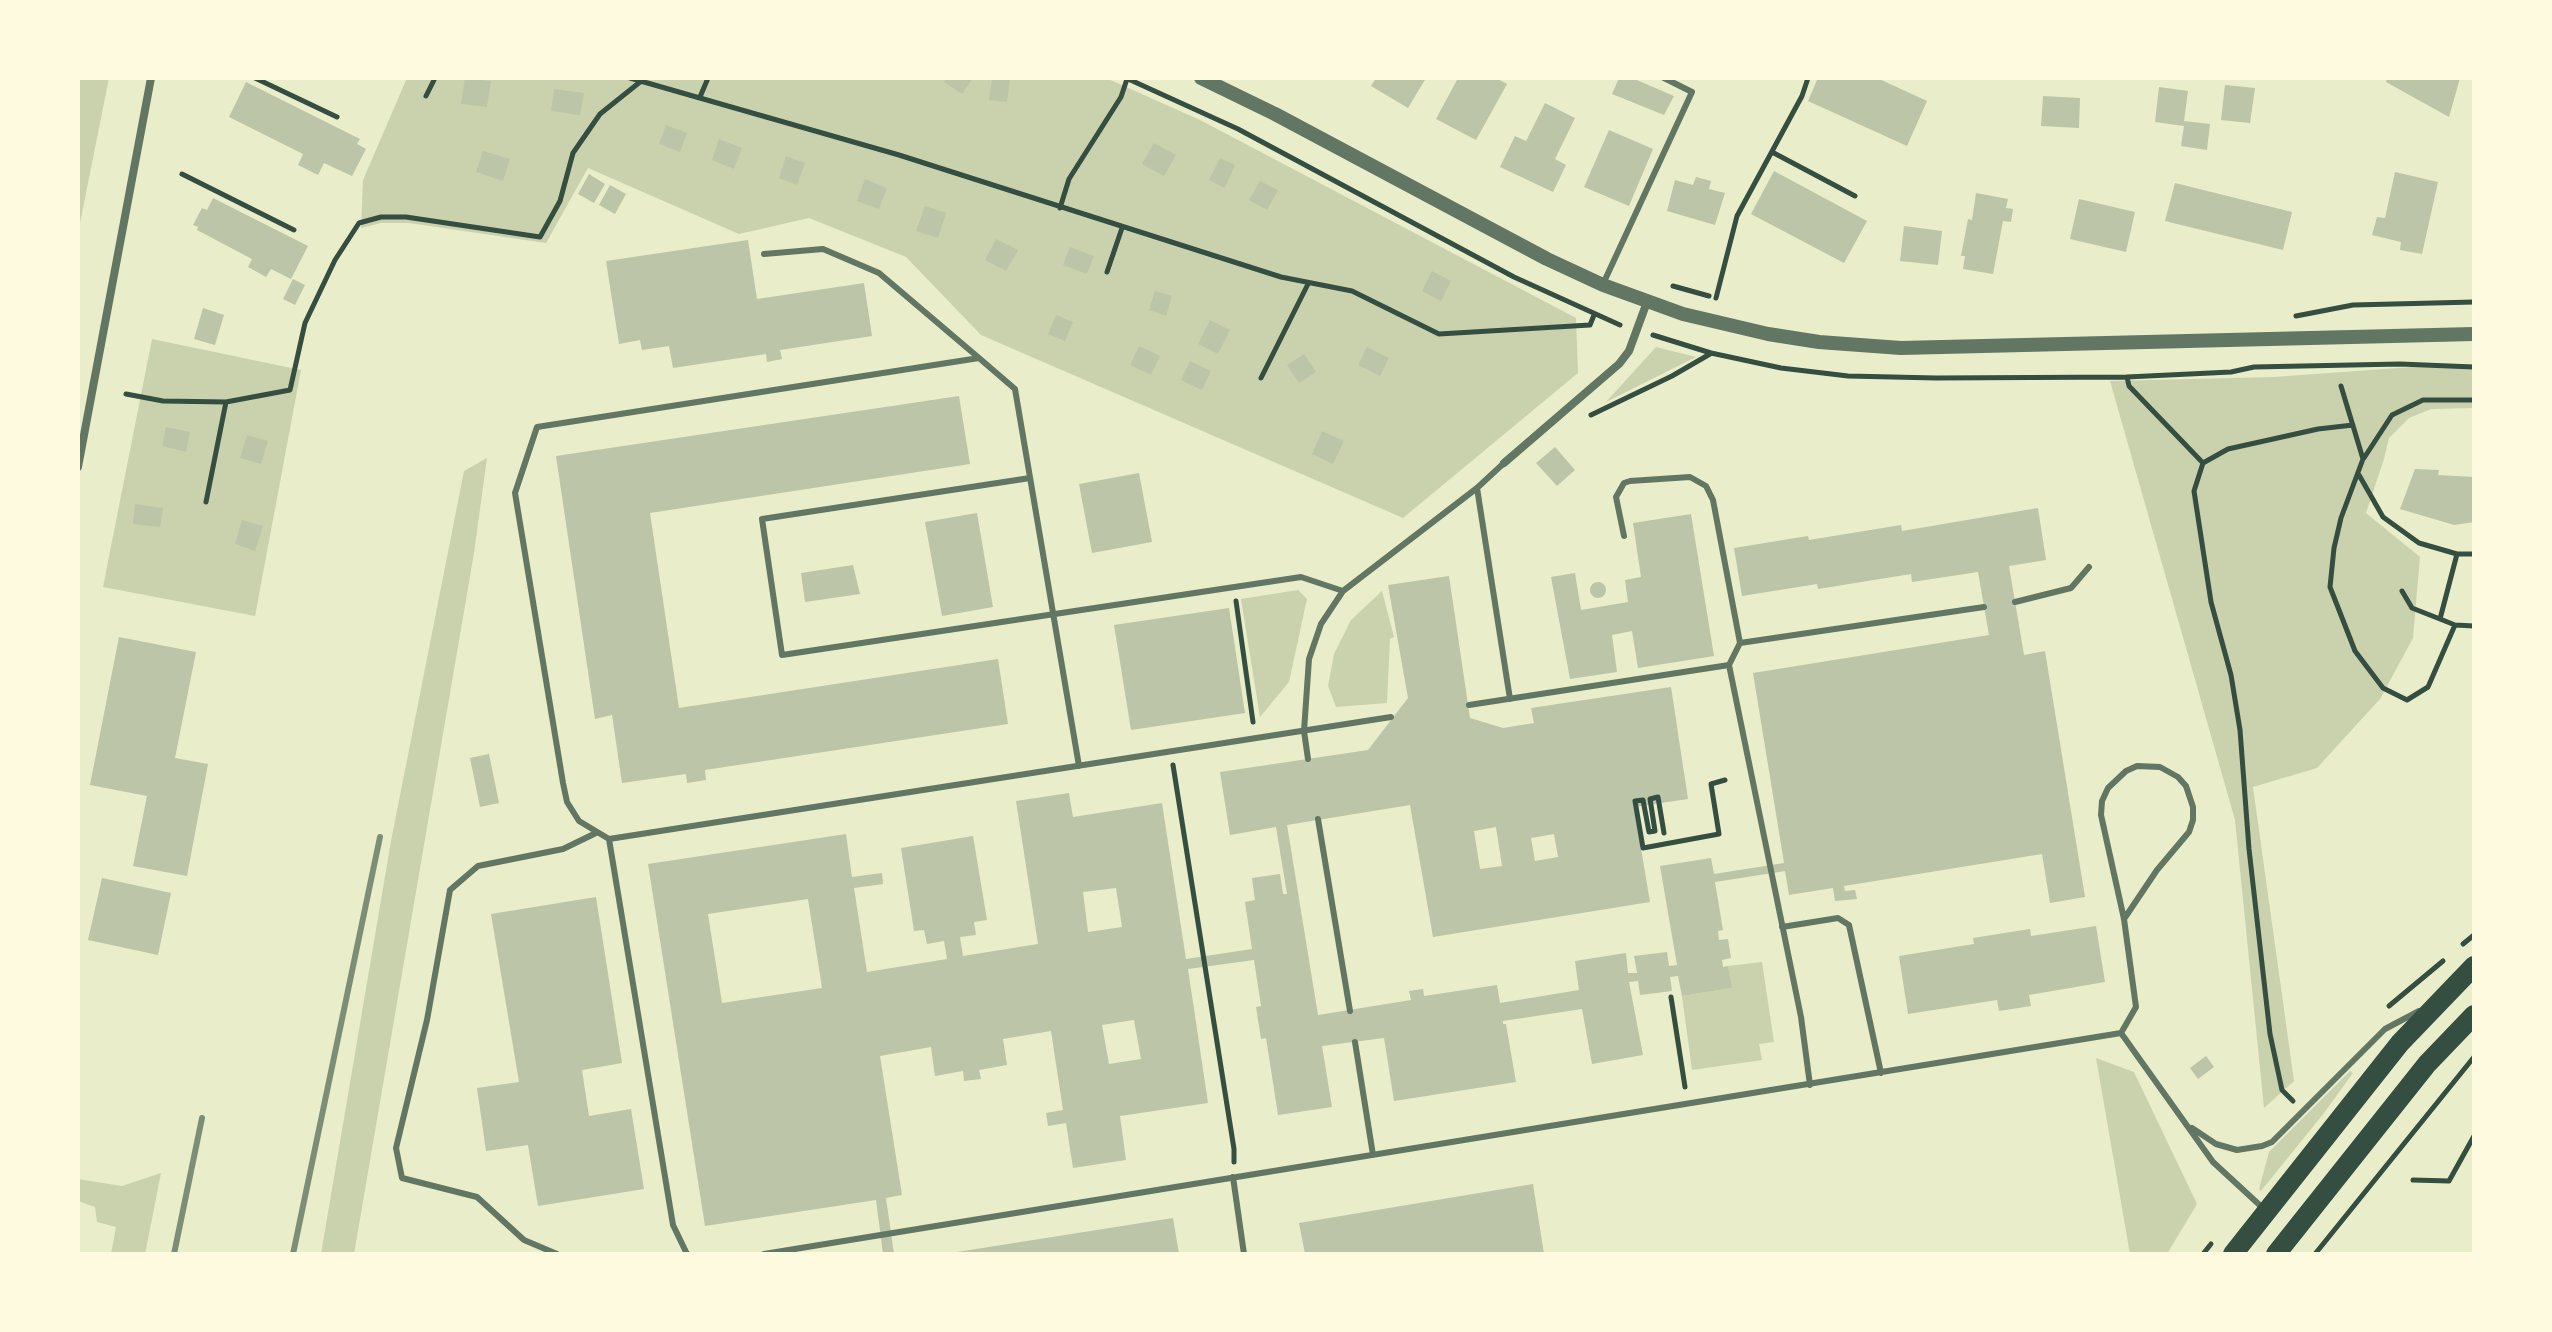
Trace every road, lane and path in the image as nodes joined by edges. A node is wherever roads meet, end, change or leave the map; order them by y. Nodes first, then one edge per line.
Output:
1 (151, 78) edge
2 (255, 78) edge
3 (435, 78) edge
4 (630, 78) edge
5 (708, 78) edge
6 (1126, 78) edge
7 (1201, 78) edge
8 (1664, 78) edge
9 (1808, 78) edge
10 (643, 80) edge
11 (1221, 82) edge
12 (426, 96) dead end
13 (700, 97) junction
14 (337, 117) dead end
15 (1772, 152) junction
16 (182, 174) dead end
17 (1855, 196) dead end
18 (1060, 208) junction
19 (1122, 228) junction
20 (294, 230) dead end
21 (764, 254) dead end
22 (1107, 272) dead end
23 (1308, 284) junction
24 (1603, 285) junction
25 (1671, 285) dead end
26 (1716, 298) junction
27 (1730, 301) dead end
28 (1647, 302) junction
29 (2474, 302) edge
30 (1594, 315) junction
31 (2283, 318) dead end
32 (1615, 324) dead end
33 (2474, 334) edge
34 (1672, 340) dead end
35 (1711, 353) junction
36 (979, 358) junction
37 (2474, 367) edge
38 (2127, 377) junction
39 (1261, 378) dead end
40 (2341, 386) dead end
41 (126, 394) dead end
42 (2474, 400) edge
43 (226, 402) junction
44 (1582, 422) dead end
45 (2353, 425) junction
46 (2363, 459) junction
47 (1504, 463) joint
48 (2203, 463) junction
49 (78, 467) edge
50 (2359, 475) junction
51 (1030, 478) junction
52 (1477, 488) junction
53 (206, 502) dead end
54 (1624, 536) dead end
55 (2457, 554) junction
56 (2474, 554) edge
57 (2089, 567) dead end
58 (1234, 587) junction
59 (1343, 591) junction
60 (2402, 591) dead end
61 (2015, 602) dead end
62 (1984, 607) dead end
63 (1053, 614) junction
64 (2440, 619) junction
65 (2455, 625) junction
66 (2474, 626) edge
67 (1740, 643) junction
68 (1729, 665) junction
69 (1510, 699) junction
70 (1469, 705) dead end
71 (1391, 717) dead end
72 (1304, 731) junction
73 (1256, 739) junction
74 (1171, 752) junction
75 (1308, 759) dead end
76 (1079, 766) junction
77 (1725, 780) dead end
78 (1318, 819) dead end
79 (596, 833) junction
80 (1664, 833) dead end
81 (609, 839) junction
82 (2124, 919) junction
83 (1782, 927) junction
84 (2474, 966) edge
85 (1671, 997) dead end
86 (2440, 1000) junction
87 (1350, 1011) dead end
88 (2474, 1015) edge
89 (2121, 1033) junction
90 (1355, 1042) dead end
91 (2474, 1057) edge
92 (1881, 1073) junction
93 (1810, 1085) junction
94 (1688, 1104) junction
95 (2303, 1110) junction
96 (2188, 1126) junction
97 (2474, 1136) edge
98 (1373, 1155) junction
99 (1233, 1177) junction
100 (2413, 1180) dead end
101 (2267, 1212) junction
102 (557, 1254) edge
103 (687, 1254) edge
104 (764, 1254) edge
105 (1244, 1254) edge
106 (2233, 1254) edge
107 (2276, 1254) edge
108 (2315, 1254) edge

1 - 49 street
2 - 14 path
3 - 12 path
4 - 10 path
5 - 13 path
6 - 18 path
6 - 30 path
7 - 11 street
8 - 24 lane
9 - 15 path
10 - 13 path
10 - 43 path
11 - 24 street
13 - 18 path
15 - 17 path
15 - 26 path
16 - 20 path
18 - 19 path
19 - 22 path
19 - 23 path
21 - 36 lane
23 - 30 path
23 - 39 path
24 - 28 street
25 - 26 path
26 - 27 path
28 - 33 street
28 - 47 street
29 - 31 path
30 - 32 path
34 - 35 path
35 - 38 path
35 - 44 path
36 - 51 lane
36 - 79 lane
37 - 38 path
38 - 48 path
40 - 45 path
41 - 43 path
42 - 46 path
43 - 53 path
45 - 46 path
45 - 48 path
46 - 50 path
47 - 52 lane
48 - 95 path
50 - 55 path
50 - 65 path
51 - 63 lane
51 - 63 lane
52 - 59 lane
52 - 69 lane
54 - 67 lane
55 - 56 path
55 - 64 path
57 - 61 lane
58 - 59 lane
58 - 63 lane
58 - 73 path
59 - 72 lane
60 - 64 path
62 - 67 lane
63 - 76 lane
64 - 65 path
65 - 66 path
67 - 68 lane
68 - 69 lane
68 - 83 lane
69 - 70 lane
71 - 72 lane
72 - 73 lane
72 - 75 lane
73 - 74 lane
74 - 76 lane
74 - 99 path
76 - 81 lane
77 - 80 path
78 - 87 lane
79 - 81 lane
79 - 102 lane
81 - 103 lane
82 - 82 lane
82 - 89 lane
83 - 92 lane
83 - 93 lane
84 - 86 main road
85 - 94 path
86 - 95 lane
86 - 101 main road
88 - 107 main road
89 - 92 lane
89 - 96 lane
90 - 98 lane
91 - 108 path
92 - 93 lane
93 - 94 lane
94 - 98 lane
95 - 96 lane
96 - 101 lane
97 - 100 path
98 - 99 lane
99 - 104 lane
99 - 105 lane
101 - 106 main road

